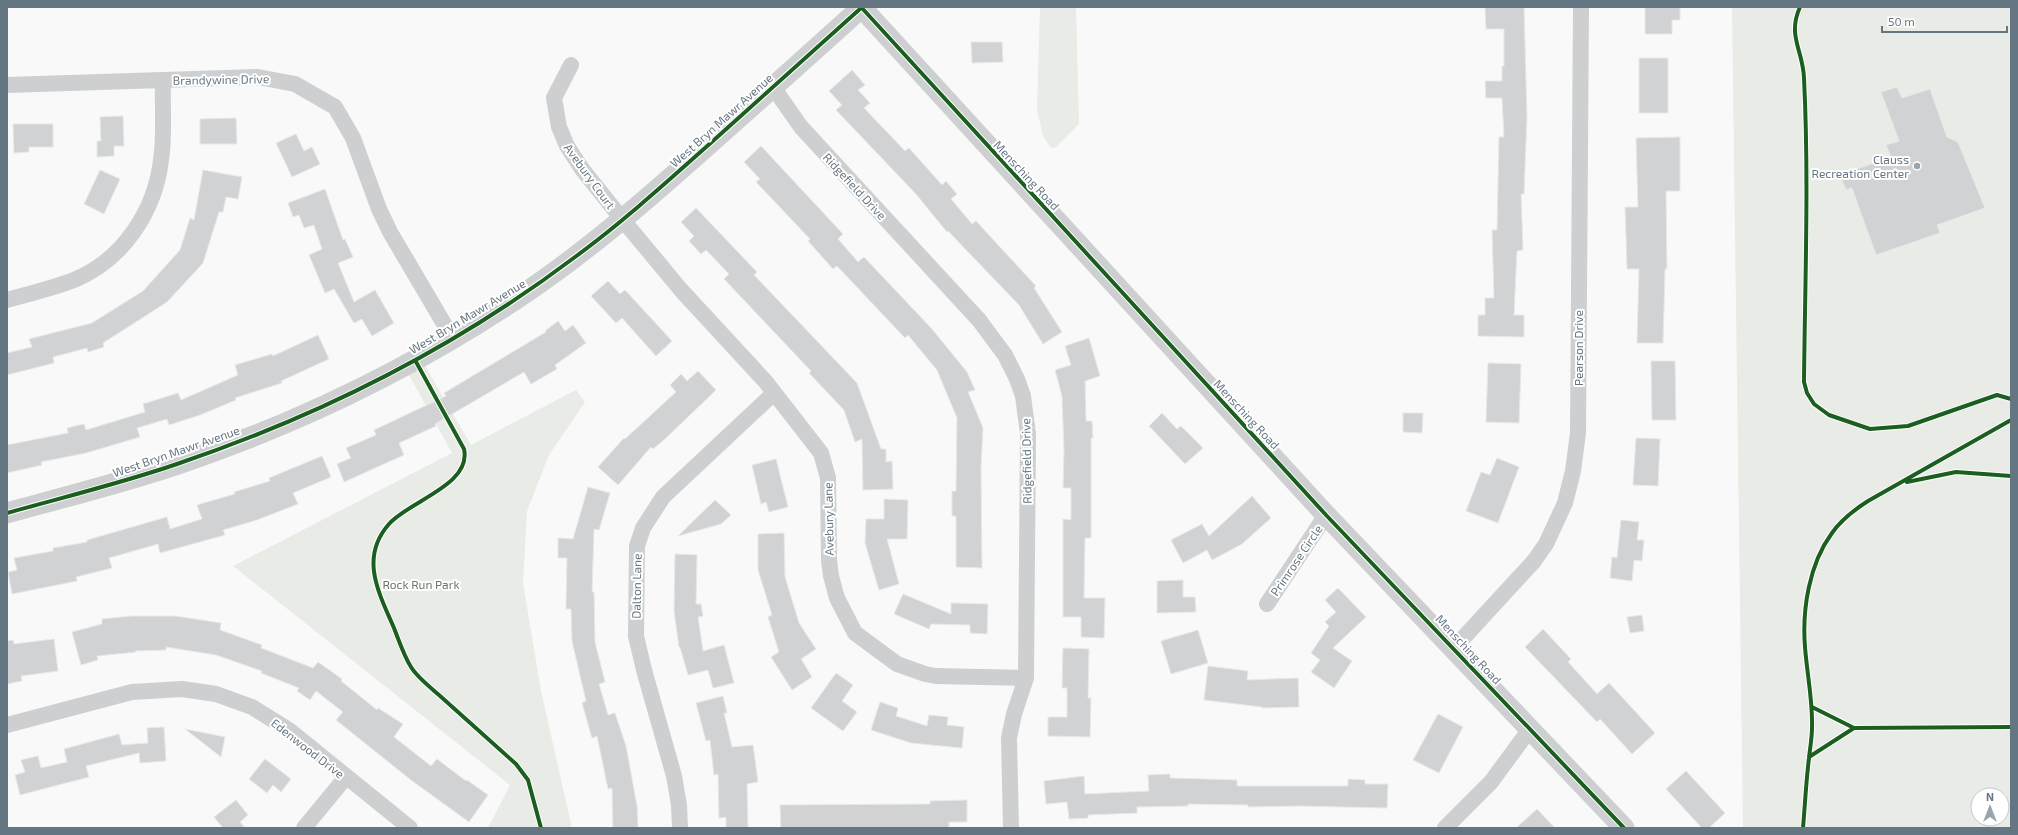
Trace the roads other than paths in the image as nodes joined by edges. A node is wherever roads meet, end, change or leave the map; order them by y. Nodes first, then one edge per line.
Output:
1 (861, 7) edge
2 (1581, 7) edge
3 (571, 65) dead end
4 (163, 80) junction
5 (7, 85) edge
6 (773, 87) junction
7 (622, 219) junction
8 (7, 300) edge
9 (453, 339) junction
10 (774, 393) junction
11 (7, 512) edge
12 (1326, 515) junction
13 (1267, 604) dead end
14 (1454, 648) junction
15 (1026, 678) junction
16 (7, 725) edge
17 (1530, 730) junction
18 (346, 777) junction
19 (304, 828) edge
20 (410, 828) edge
21 (680, 828) edge
22 (1011, 828) edge
23 (1444, 828) edge
24 (1624, 828) edge

1 - 6 street, West Bryn Mawr Avenue
1 - 12 street, Mensching Road
2 - 14 street, Pearson Drive
3 - 7 street, Avebury Court
4 - 5 street, Brandywine Drive
4 - 8 street
4 - 9 street, Brandywine Drive
6 - 7 street, West Bryn Mawr Avenue
6 - 15 street, Ridgefield Drive
7 - 9 street, West Bryn Mawr Avenue
7 - 10 street, Avebury Lane
9 - 11 street, West Bryn Mawr Avenue
10 - 15 street, Avebury Lane
10 - 21 street, Dalton Lane
12 - 13 street, Primrose Circle
12 - 14 street, Mensching Road
14 - 17 street, Mensching Road
15 - 22 street, Ridgefield Drive
16 - 18 street, Edenwood Drive
17 - 23 street
17 - 24 street, Mensching Road
18 - 19 street
18 - 20 street, Edenwood Drive

